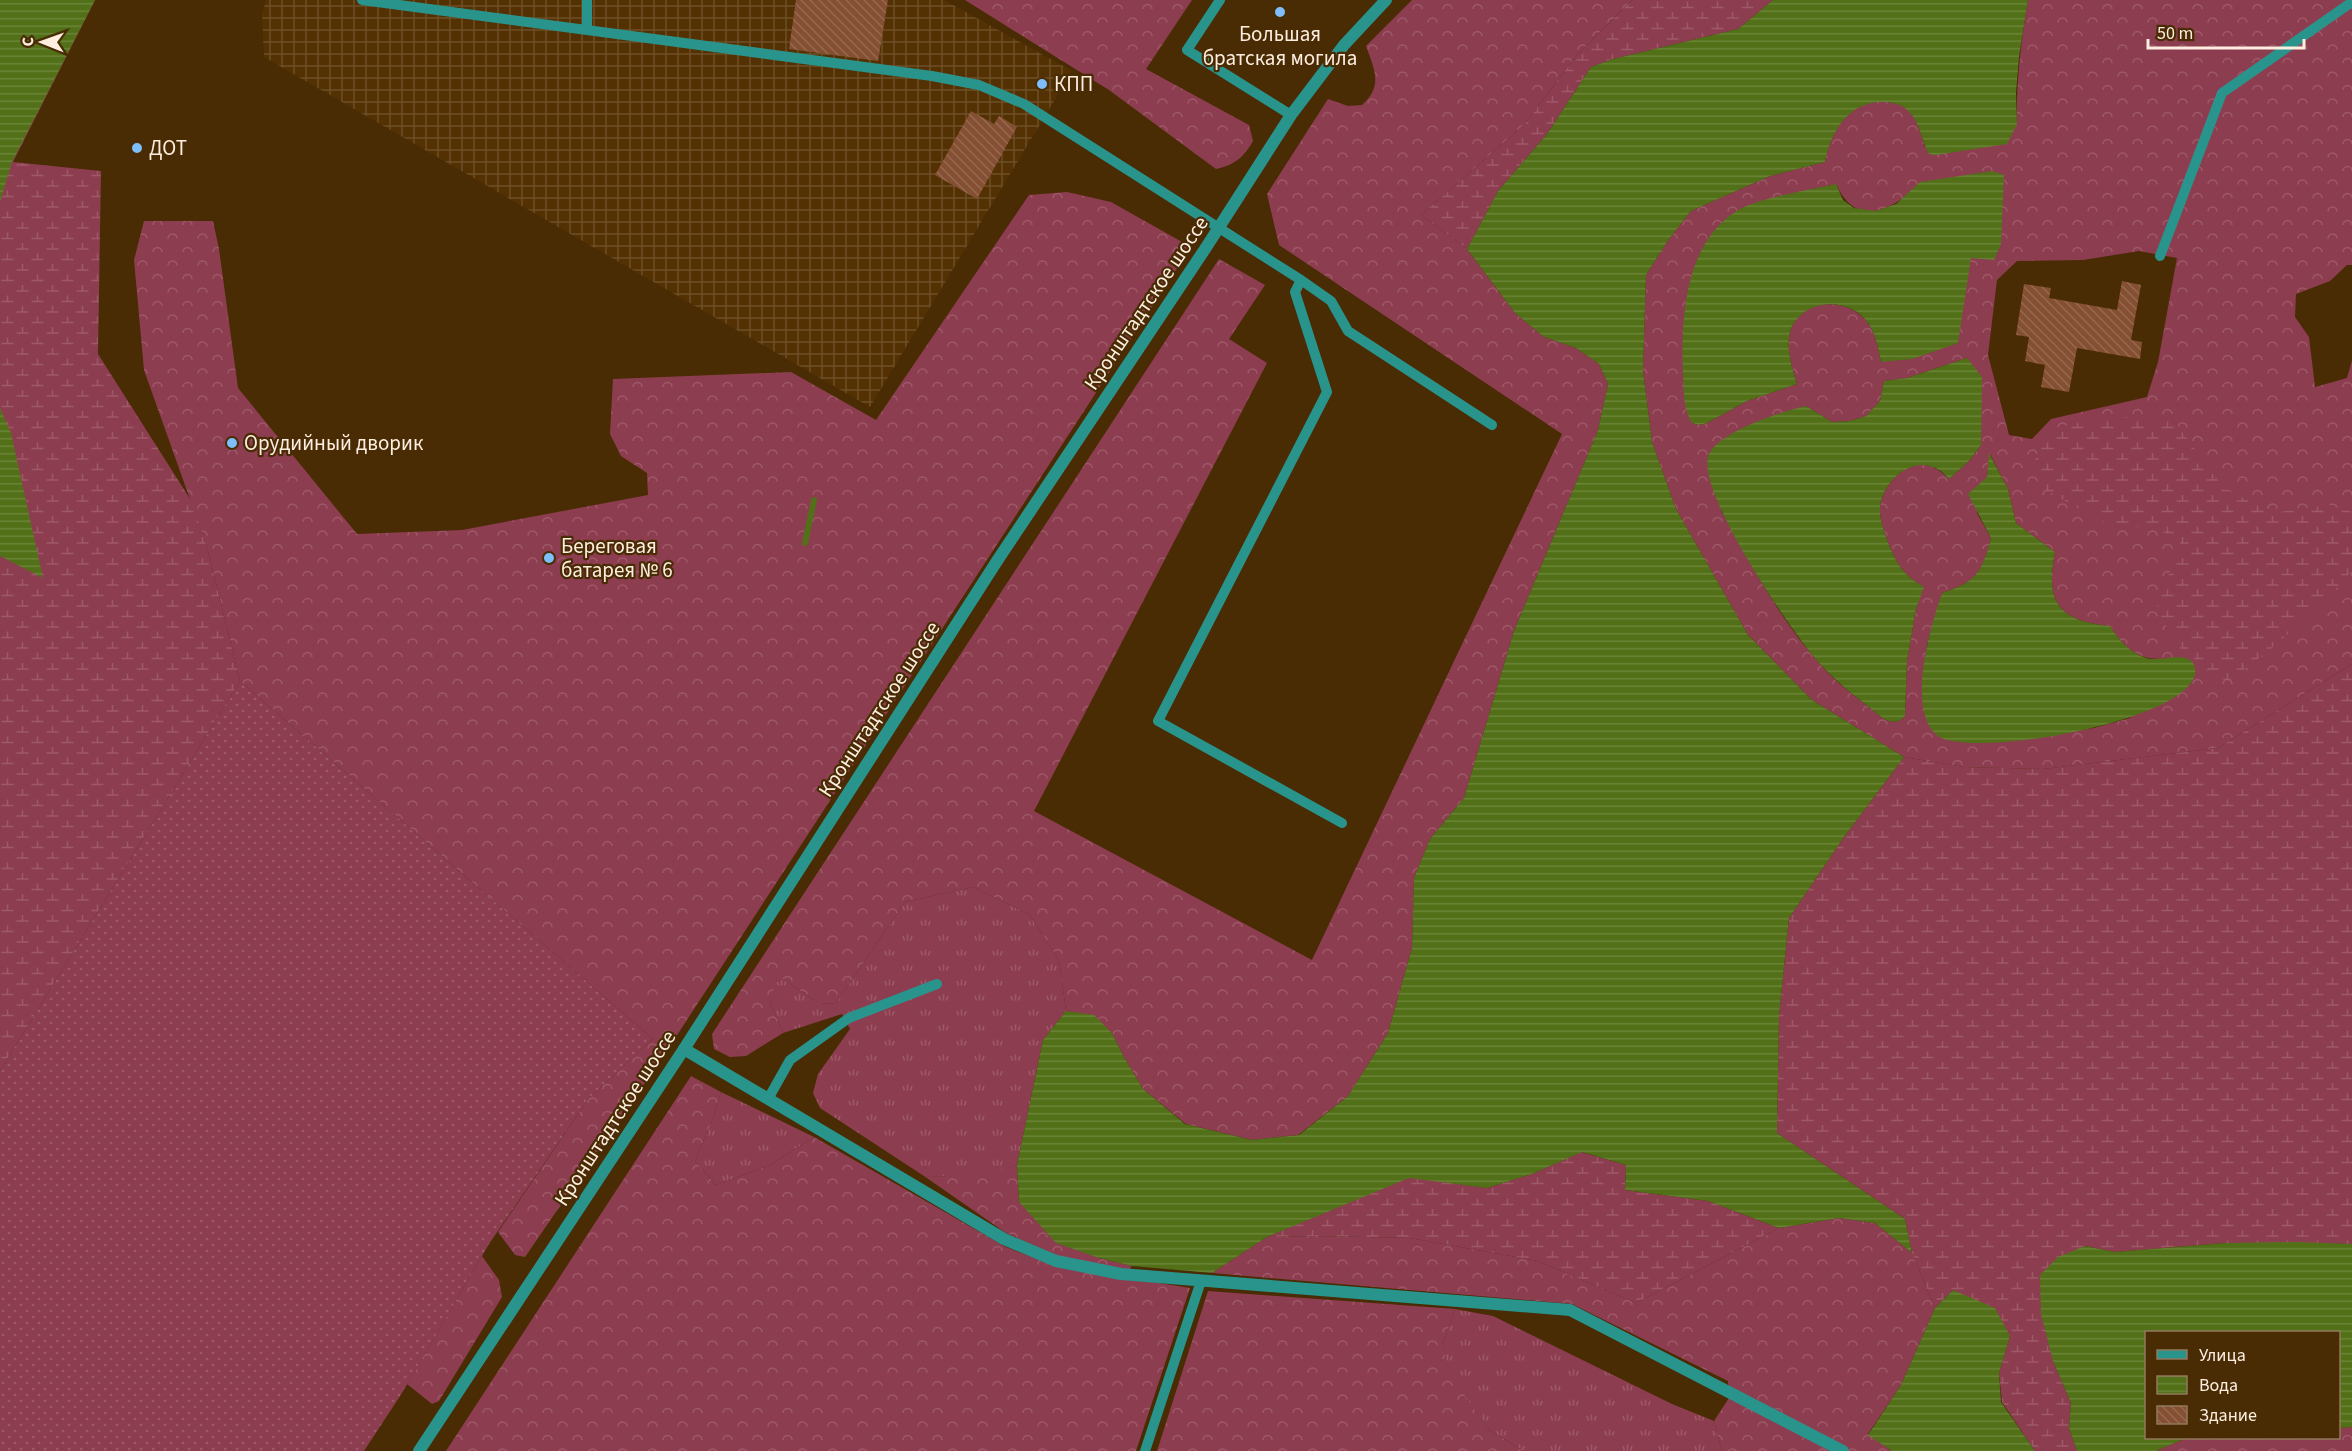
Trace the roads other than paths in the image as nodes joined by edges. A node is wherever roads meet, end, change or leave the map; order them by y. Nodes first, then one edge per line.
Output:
1 (362, 0) edge
2 (587, 0) edge
3 (1220, 0) edge
4 (1386, 0) edge
5 (2352, 2) edge
6 (587, 30) junction
7 (1292, 115) junction
8 (1219, 227) junction
9 (2160, 256) dead end
10 (1301, 280) junction
11 (1492, 424) dead end
12 (1342, 823) dead end
13 (937, 984) dead end
14 (684, 1049) junction
15 (768, 1099) junction
16 (1201, 1281) junction
17 (419, 1451) edge
18 (1145, 1451) edge
19 (1843, 1451) edge

1 - 6 lane
2 - 6 lane
3 - 7 lane
4 - 7 street, Кронштадтское шоссе
5 - 9 lane
6 - 8 lane
7 - 8 street, Кронштадтское шоссе
8 - 10 lane
8 - 14 street, Кронштадтское шоссе
10 - 11 lane
10 - 12 lane
13 - 15 lane
14 - 15 street
14 - 17 street, Кронштадтское шоссе
15 - 16 street
16 - 18 lane
16 - 19 street

